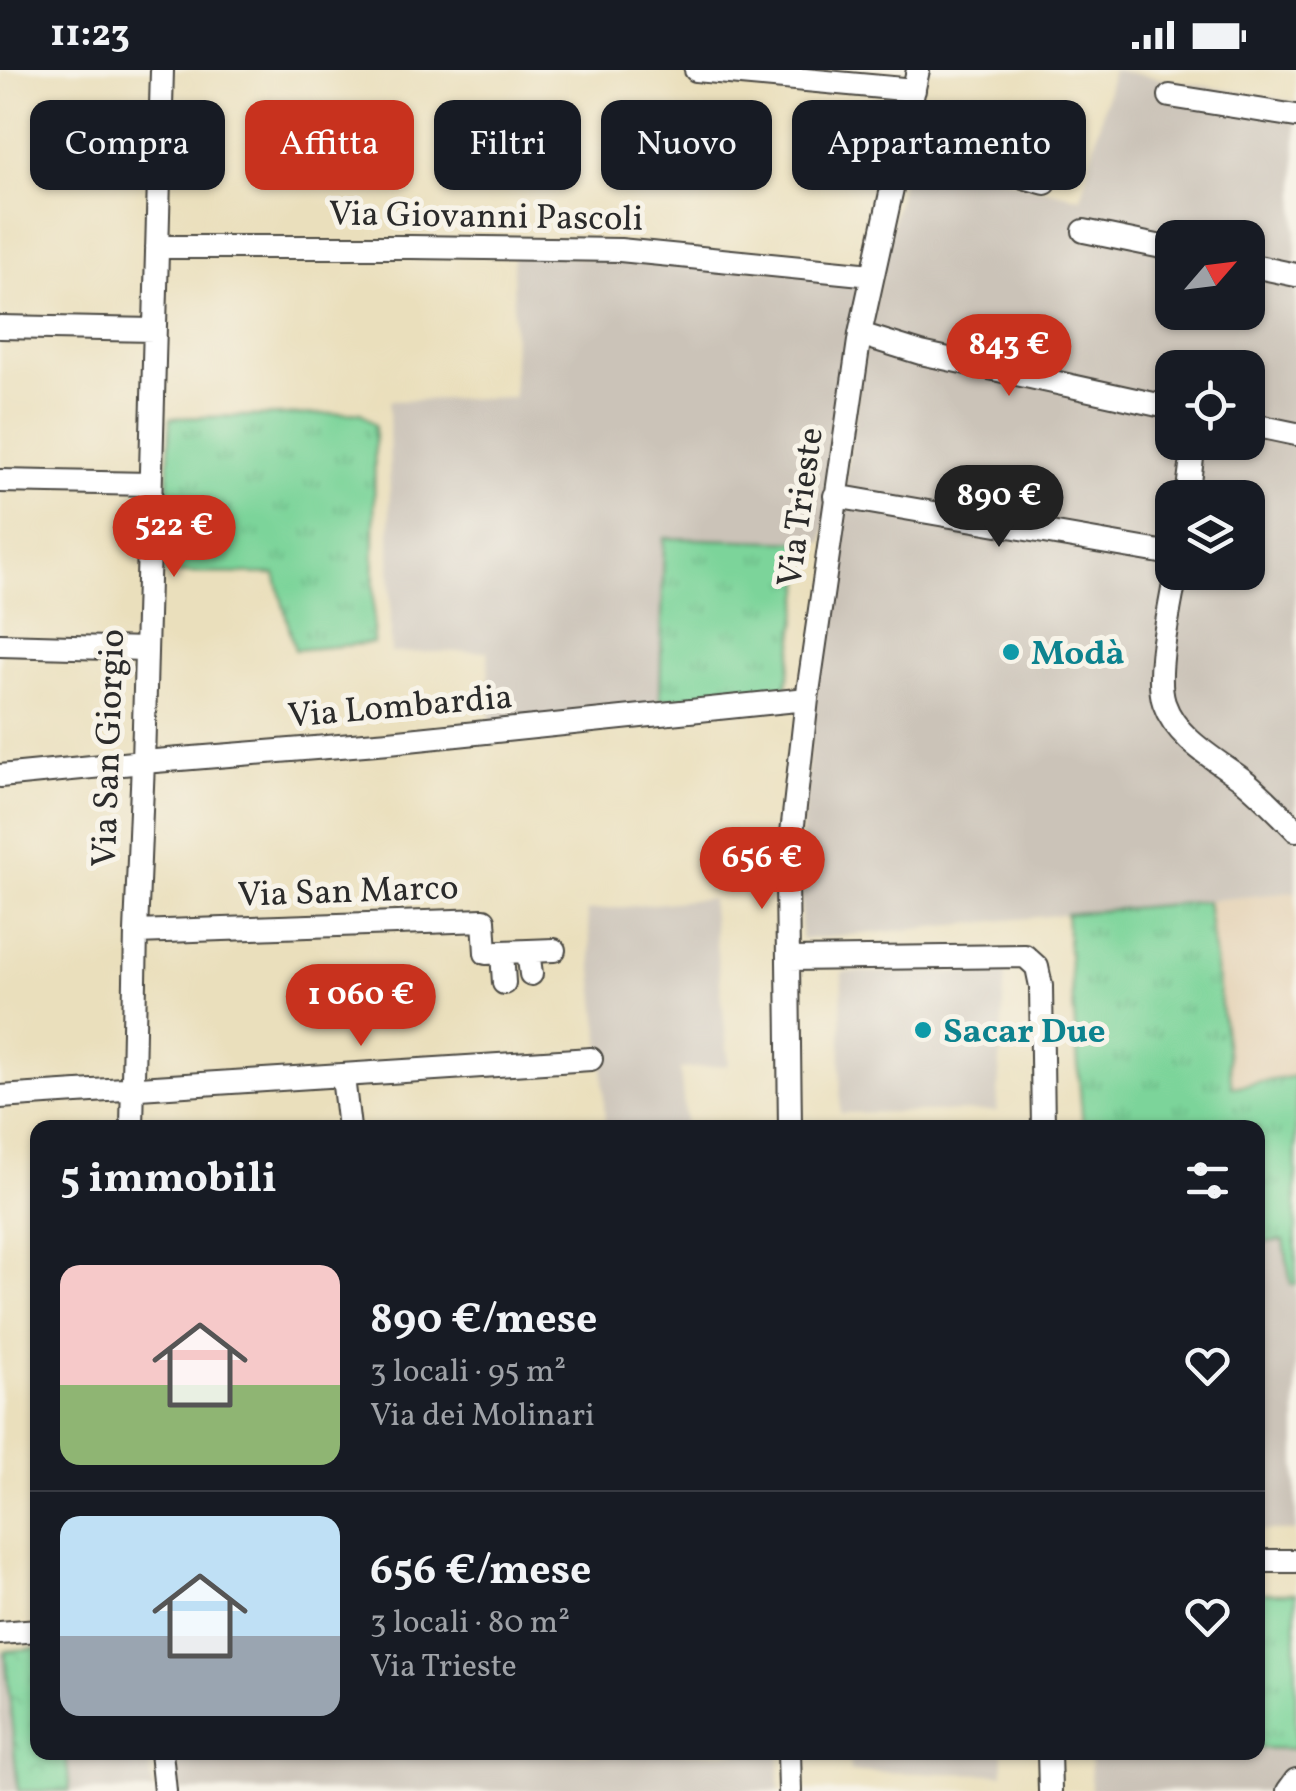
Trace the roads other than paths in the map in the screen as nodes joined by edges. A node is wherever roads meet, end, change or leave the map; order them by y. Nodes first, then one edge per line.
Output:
1 (162, 70) edge
2 (696, 70) edge
3 (916, 80) edge
4 (1170, 96) dead end
5 (1296, 116) edge
6 (891, 190) edge
7 (1084, 231) dead end
8 (1155, 246) edge
9 (157, 247) junction
10 (1265, 269) edge
11 (872, 275) junction
12 (1296, 275) edge
13 (0, 328) edge
14 (154, 330) junction
15 (860, 334) junction
16 (1155, 404) edge
17 (1265, 428) edge
18 (1296, 434) edge
19 (0, 481) edge
20 (150, 484) junction
21 (835, 496) junction
22 (1155, 551) edge
23 (1173, 590) edge
24 (0, 645) edge
25 (146, 649) junction
26 (807, 699) junction
27 (143, 762) junction
28 (0, 776) edge
29 (1296, 830) edge
30 (136, 932) junction
31 (554, 950) dead end
32 (502, 952) junction
33 (788, 959) junction
34 (504, 983) dead end
35 (591, 1059) dead end
36 (344, 1077) junction
37 (133, 1088) junction
38 (0, 1097) edge
39 (132, 1120) edge
40 (348, 1120) edge
41 (790, 1120) edge
42 (1043, 1120) edge
43 (1265, 1561) edge
44 (1296, 1561) edge
45 (30, 1630) edge
46 (0, 1632) edge
47 (162, 1760) edge
48 (789, 1760) edge
49 (1050, 1760) edge
50 (1296, 1780) edge
51 (165, 1791) edge
52 (790, 1791) edge
53 (1050, 1791) edge
54 (1288, 1791) edge

1 - 9 street, Via San Giorgio
2 - 3 street
4 - 5 street
6 - 11 street, Via Trieste
7 - 8 street
9 - 11 street, Via Giovanni Pascoli
9 - 14 street, Via San Giorgio
10 - 12 street
11 - 15 street, Via Trieste
13 - 14 street
14 - 20 street, Via San Giorgio
15 - 16 street
15 - 21 street, Via Trieste
17 - 18 street
19 - 20 street
20 - 25 street, Via San Giorgio
21 - 22 street
21 - 26 street, Via Trieste
23 - 29 street
24 - 25 street
25 - 27 street, Via San Giorgio
26 - 27 street, Via Lombardia
26 - 33 street, Via Trieste
27 - 28 street, Via Lombardia
27 - 30 street, Via San Giorgio
30 - 32 street, Via San Marco
30 - 37 street, Via San Giorgio
31 - 32 street
32 - 34 street, Via San Marco
33 - 41 street, Via Trieste
33 - 42 street
35 - 36 street
36 - 37 street
36 - 40 street
37 - 38 street
37 - 39 street, Via San Giorgio
43 - 44 street
45 - 46 street
47 - 51 street
48 - 52 street
49 - 53 street
50 - 54 street

